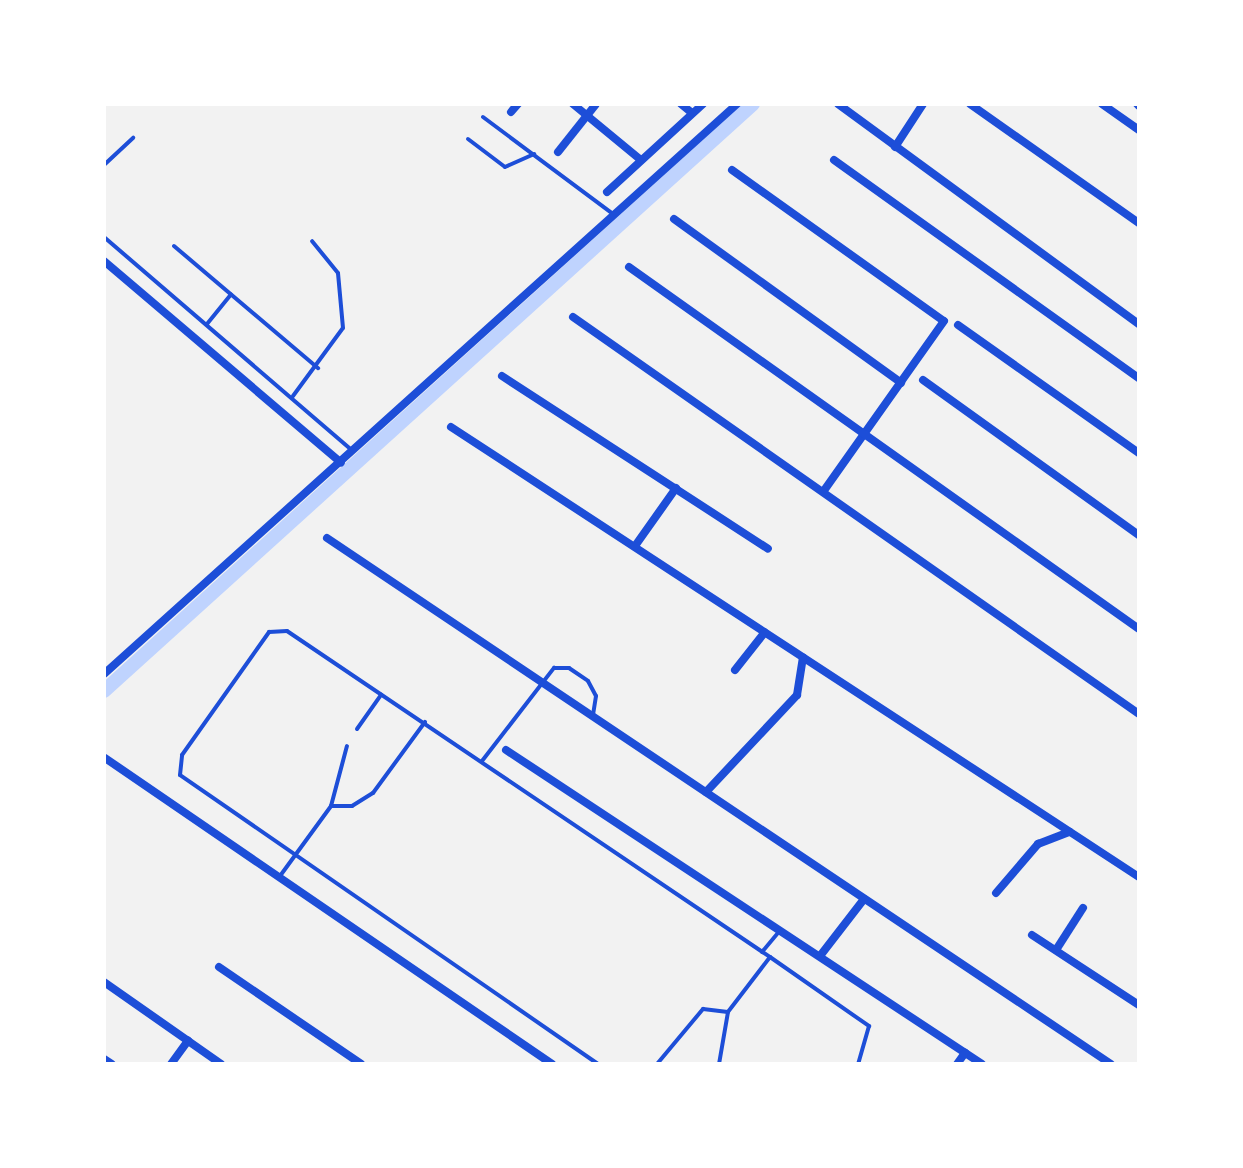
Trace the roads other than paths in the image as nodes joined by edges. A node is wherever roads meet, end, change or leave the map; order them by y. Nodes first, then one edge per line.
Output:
1 (518, 104) edge
2 (573, 104) edge
3 (596, 104) edge
4 (681, 104) edge
5 (703, 104) edge
6 (737, 104) edge
7 (838, 104) edge
8 (923, 104) edge
9 (970, 104) edge
10 (1102, 104) edge
11 (511, 112) dead end
12 (692, 113) junction
13 (587, 115) junction
14 (483, 117) dead end
15 (1139, 130) edge
16 (133, 138) dead end
17 (468, 139) dead end
18 (895, 147) junction
19 (558, 152) dead end
20 (534, 154) junction
21 (641, 160) junction
22 (834, 160) dead end
23 (104, 165) edge
24 (732, 170) dead end
25 (607, 192) dead end
26 (615, 215) junction
27 (674, 219) dead end
28 (1139, 223) edge
29 (104, 237) edge
30 (312, 241) dead end
31 (174, 246) dead end
32 (104, 261) edge
33 (629, 267) dead end
34 (231, 294) junction
35 (573, 317) dead end
36 (207, 324) junction
37 (1139, 324) edge
38 (958, 325) dead end
39 (318, 368) junction
40 (502, 376) dead end
41 (1139, 378) edge
42 (923, 380) dead end
43 (901, 383) junction
44 (293, 396) junction
45 (451, 427) dead end
46 (864, 435) junction
47 (354, 452) junction
48 (1139, 453) edge
49 (341, 463) junction
50 (676, 488) junction
51 (823, 492) junction
52 (1139, 535) edge
53 (327, 538) dead end
54 (635, 546) junction
55 (768, 549) dead end
56 (1139, 629) edge
57 (765, 632) junction
58 (803, 657) junction
59 (735, 670) dead end
60 (104, 674) edge
61 (540, 680) junction
62 (381, 694) junction
63 (1139, 714) edge
64 (593, 716) junction
65 (425, 722) junction
66 (357, 729) dead end
67 (347, 746) dead end
68 (506, 750) dead end
69 (105, 758) edge
70 (482, 761) junction
71 (706, 792) junction
72 (331, 806) junction
73 (1070, 832) junction
74 (293, 857) junction
75 (279, 877) junction
76 (1139, 877) edge
77 (996, 893) dead end
78 (864, 899) junction
79 (1083, 908) dead end
80 (781, 929) junction
81 (1032, 935) dead end
82 (1056, 950) junction
83 (762, 952) junction
84 (820, 956) junction
85 (770, 957) junction
86 (219, 967) dead end
87 (104, 982) edge
88 (1139, 1005) edge
89 (728, 1012) junction
90 (188, 1041) junction
91 (965, 1053) junction
92 (104, 1059) edge
93 (112, 1064) edge
94 (171, 1064) edge
95 (221, 1064) edge
96 (361, 1064) edge
97 (552, 1064) edge
98 (598, 1064) edge
99 (657, 1064) edge
100 (719, 1064) edge
101 (858, 1064) edge
102 (957, 1064) edge
103 (982, 1064) edge
104 (1111, 1064) edge

1 - 11 street
2 - 13 street
3 - 13 street
4 - 12 street
5 - 12 street
6 - 26 street
7 - 18 street
8 - 18 street
9 - 28 street
10 - 15 street
12 - 21 street
13 - 19 street
13 - 21 street
14 - 20 lane
16 - 23 lane
17 - 20 lane
18 - 37 street
20 - 26 lane
21 - 25 street
22 - 41 street
24 - 43 street
26 - 47 street
27 - 43 street
29 - 36 lane
30 - 39 lane
31 - 34 lane
32 - 49 street
33 - 46 street
34 - 36 lane
34 - 39 lane
35 - 51 street
36 - 44 lane
38 - 48 street
39 - 44 lane
40 - 50 street
42 - 52 street
43 - 46 street
44 - 47 lane
45 - 54 street
46 - 51 street
46 - 56 street
47 - 49 street
49 - 60 street
50 - 54 street
50 - 55 street
51 - 63 street
53 - 61 street
54 - 57 street
57 - 58 street
57 - 59 street
58 - 71 street
58 - 73 street
61 - 64 street
61 - 64 lane
61 - 70 lane
62 - 65 lane
62 - 66 lane
62 - 74 lane
64 - 71 street
65 - 70 lane
65 - 72 lane
67 - 72 lane
68 - 80 street
69 - 75 street
70 - 83 lane
71 - 78 street
72 - 74 lane
73 - 76 street
73 - 77 street
74 - 75 lane
74 - 98 lane
75 - 97 street
78 - 84 street
78 - 104 street
79 - 82 street
80 - 83 lane
80 - 84 street
81 - 82 street
82 - 88 street
83 - 85 lane
84 - 91 street
85 - 89 lane
85 - 101 lane
86 - 96 street
87 - 90 street
89 - 99 lane
89 - 100 lane
90 - 94 street
90 - 95 street
91 - 102 street
91 - 103 street
92 - 93 street

